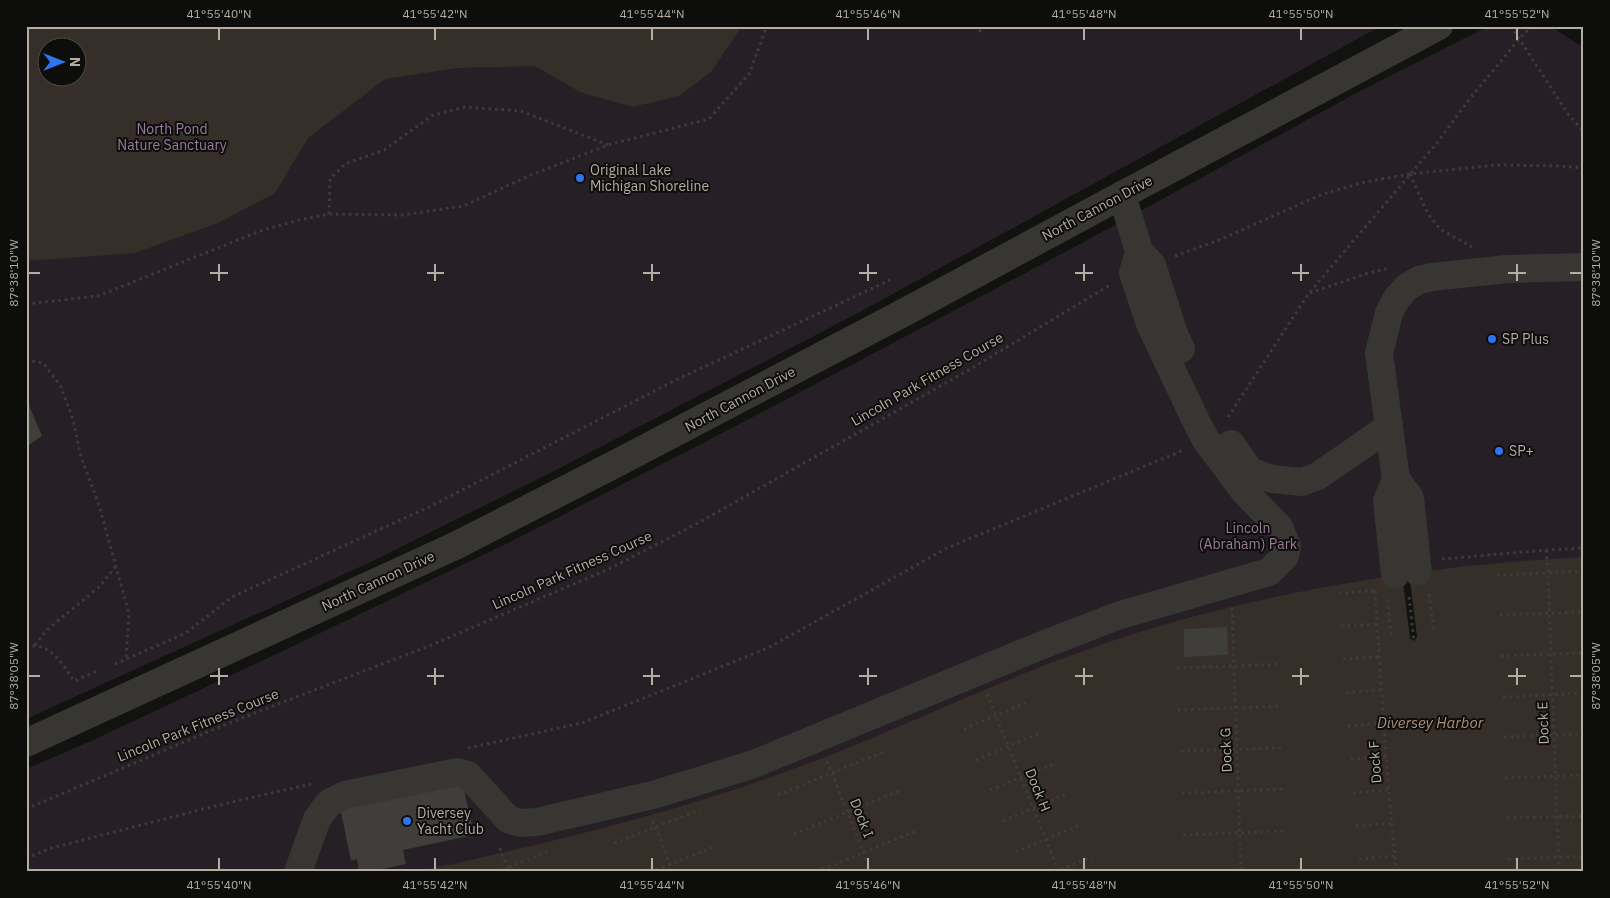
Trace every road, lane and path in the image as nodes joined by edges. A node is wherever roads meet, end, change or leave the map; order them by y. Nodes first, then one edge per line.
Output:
1 (767, 26) edge
2 (984, 26) edge
3 (1439, 26) edge
4 (1511, 26) edge
5 (1532, 26) edge
6 (979, 32) dead end
7 (1519, 38) junction
8 (1584, 132) edge
9 (608, 145) junction
10 (1584, 168) edge
11 (1410, 174) junction
12 (1122, 195) junction
13 (329, 214) junction
14 (1475, 249) dead end
15 (1174, 256) dead end
16 (1584, 266) edge
17 (890, 280) dead end
18 (1116, 282) dead end
19 (26, 304) edge
20 (26, 360) edge
21 (1228, 417) dead end
22 (1389, 427) junction
23 (1190, 448) dead end
24 (1244, 476) junction
25 (1584, 548) edge
26 (1546, 550) junction
27 (1442, 559) dead end
28 (116, 566) junction
29 (1584, 571) edge
30 (1548, 572) junction
31 (1497, 575) dead end
32 (1402, 585) junction
33 (1339, 593) dead end
34 (1232, 608) dead end
35 (1584, 612) edge
36 (1550, 614) junction
37 (1500, 615) dead end
38 (1377, 624) junction
39 (1341, 626) dead end
40 (1434, 633) dead end
41 (1391, 638) dead end
42 (1414, 641) dead end
43 (36, 645) junction
44 (26, 646) edge
45 (1584, 653) edge
46 (1551, 654) junction
47 (1501, 656) dead end
48 (1379, 657) junction
49 (126, 659) junction
50 (1343, 659) dead end
51 (114, 664) dead end
52 (1280, 664) dead end
53 (1234, 666) junction
54 (1177, 668) dead end
55 (97, 671) dead end
56 (985, 689) dead end
57 (1381, 690) junction
58 (1346, 693) dead end
59 (1584, 694) edge
60 (1553, 695) junction
61 (1503, 697) dead end
62 (1028, 702) dead end
63 (1281, 706) dead end
64 (1236, 708) junction
65 (1178, 710) dead end
66 (996, 716) junction
67 (1383, 723) junction
68 (1348, 726) dead end
69 (964, 729) dead end
70 (1040, 733) dead end
71 (1584, 734) edge
72 (1554, 736) junction
73 (1504, 737) dead end
74 (26, 743) edge
75 (1009, 747) junction
76 (1283, 748) dead end
77 (460, 750) dead end
78 (1237, 750) junction
79 (1181, 751) dead end
80 (883, 752) dead end
81 (1386, 756) junction
82 (825, 757) dead end
83 (1350, 759) dead end
84 (976, 760) dead end
85 (1054, 764) dead end
86 (831, 773) junction
87 (1584, 775) edge
88 (1556, 776) junction
89 (1021, 778) junction
90 (1506, 778) dead end
91 (316, 782) dead end
92 (1284, 789) dead end
93 (990, 790) dead end
94 (1388, 790) junction
95 (1239, 791) junction
96 (899, 792) dead end
97 (1182, 793) dead end
98 (1353, 793) dead end
99 (1067, 794) dead end
100 (778, 795) dead end
101 (1034, 808) junction
102 (26, 809) edge
103 (700, 810) dead end
104 (847, 812) junction
105 (1584, 816) edge
106 (1558, 817) junction
107 (1507, 818) dead end
108 (1003, 821) dead end
109 (1391, 822) junction
110 (1080, 825) dead end
111 (1356, 826) dead end
112 (656, 828) junction
113 (916, 831) dead end
114 (1286, 831) dead end
115 (1240, 833) junction
116 (794, 834) dead end
117 (1183, 835) dead end
118 (1046, 839) junction
119 (614, 844) dead end
120 (714, 847) dead end
121 (500, 848) dead end
122 (547, 852) dead end
123 (863, 852) junction
124 (1016, 852) dead end
125 (1092, 856) dead end
126 (1394, 856) junction
127 (1584, 856) edge
128 (1559, 857) junction
129 (26, 858) edge
130 (1359, 859) dead end
131 (1508, 859) dead end
132 (670, 864) junction
133 (508, 867) junction
134 (1057, 871) edge
135 (298, 872) edge
136 (496, 872) edge
137 (510, 872) edge
138 (650, 872) edge
139 (673, 872) edge
140 (816, 872) edge
141 (871, 872) edge
142 (1241, 872) edge
143 (1396, 872) edge
144 (1559, 872) edge

1 - 9 path
2 - 6 path
3 - 12 street, North Cannon Drive
4 - 7 path
5 - 7 path
7 - 8 path
7 - 11 path
9 - 13 path
9 - 13 path
10 - 11 path
11 - 14 path
11 - 15 path
11 - 21 path
12 - 24 street
12 - 74 street, North Cannon Drive
13 - 19 path
16 - 22 street
17 - 49 path
18 - 102 path, Lincoln Park Fitness Course
20 - 28 path
22 - 24 street
22 - 32 street
23 - 77 path
24 - 135 street
25 - 26 path
26 - 27 path
26 - 30 path, Dock E
28 - 43 path
28 - 49 path
29 - 30 path
30 - 31 path
30 - 36 path, Dock E
32 - 33 path
32 - 38 path, Dock F
32 - 40 path
32 - 41 path
32 - 42 path
34 - 53 path, Dock G
35 - 36 path
36 - 37 path
36 - 46 path, Dock E
38 - 39 path
38 - 48 path, Dock F
43 - 44 path
43 - 55 path
45 - 46 path
46 - 47 path
46 - 60 path, Dock E
48 - 50 path
48 - 57 path, Dock F
49 - 51 path
52 - 53 path
53 - 54 path
53 - 64 path, Dock G
56 - 66 path, Dock H
57 - 58 path
57 - 67 path, Dock F
59 - 60 path
60 - 61 path
60 - 72 path, Dock E
62 - 66 path
63 - 64 path
64 - 65 path
64 - 78 path, Dock G
66 - 69 path
66 - 75 path, Dock H
67 - 68 path
67 - 81 path, Dock F
70 - 75 path
71 - 72 path
72 - 73 path
72 - 88 path, Dock E
75 - 84 path
75 - 89 path, Dock H
76 - 78 path
78 - 79 path
78 - 95 path, Dock G
80 - 86 path
81 - 83 path
81 - 94 path, Dock F
82 - 86 path, Dock I
85 - 89 path
86 - 100 path
86 - 104 path, Dock I
87 - 88 path
88 - 90 path
88 - 106 path, Dock E
89 - 93 path
89 - 101 path, Dock H
91 - 129 path
92 - 95 path
94 - 98 path
94 - 109 path, Dock F
95 - 97 path
95 - 115 path, Dock G
96 - 104 path
99 - 101 path
101 - 108 path
101 - 118 path, Dock H
103 - 112 path
104 - 116 path
104 - 123 path, Dock I
105 - 106 path
106 - 107 path
106 - 128 path, Dock E
109 - 111 path
109 - 126 path, Dock F
110 - 118 path
112 - 119 path
112 - 132 path
113 - 123 path
114 - 115 path
115 - 117 path
115 - 142 path, Dock G
118 - 124 path
118 - 134 path, Dock H
120 - 132 path
121 - 133 path
122 - 133 path
123 - 140 path
123 - 141 path, Dock I
125 - 134 path
126 - 130 path
126 - 143 path, Dock F
127 - 128 path
128 - 131 path
128 - 144 path, Dock E
132 - 138 path
132 - 139 path
133 - 136 path
133 - 137 path

